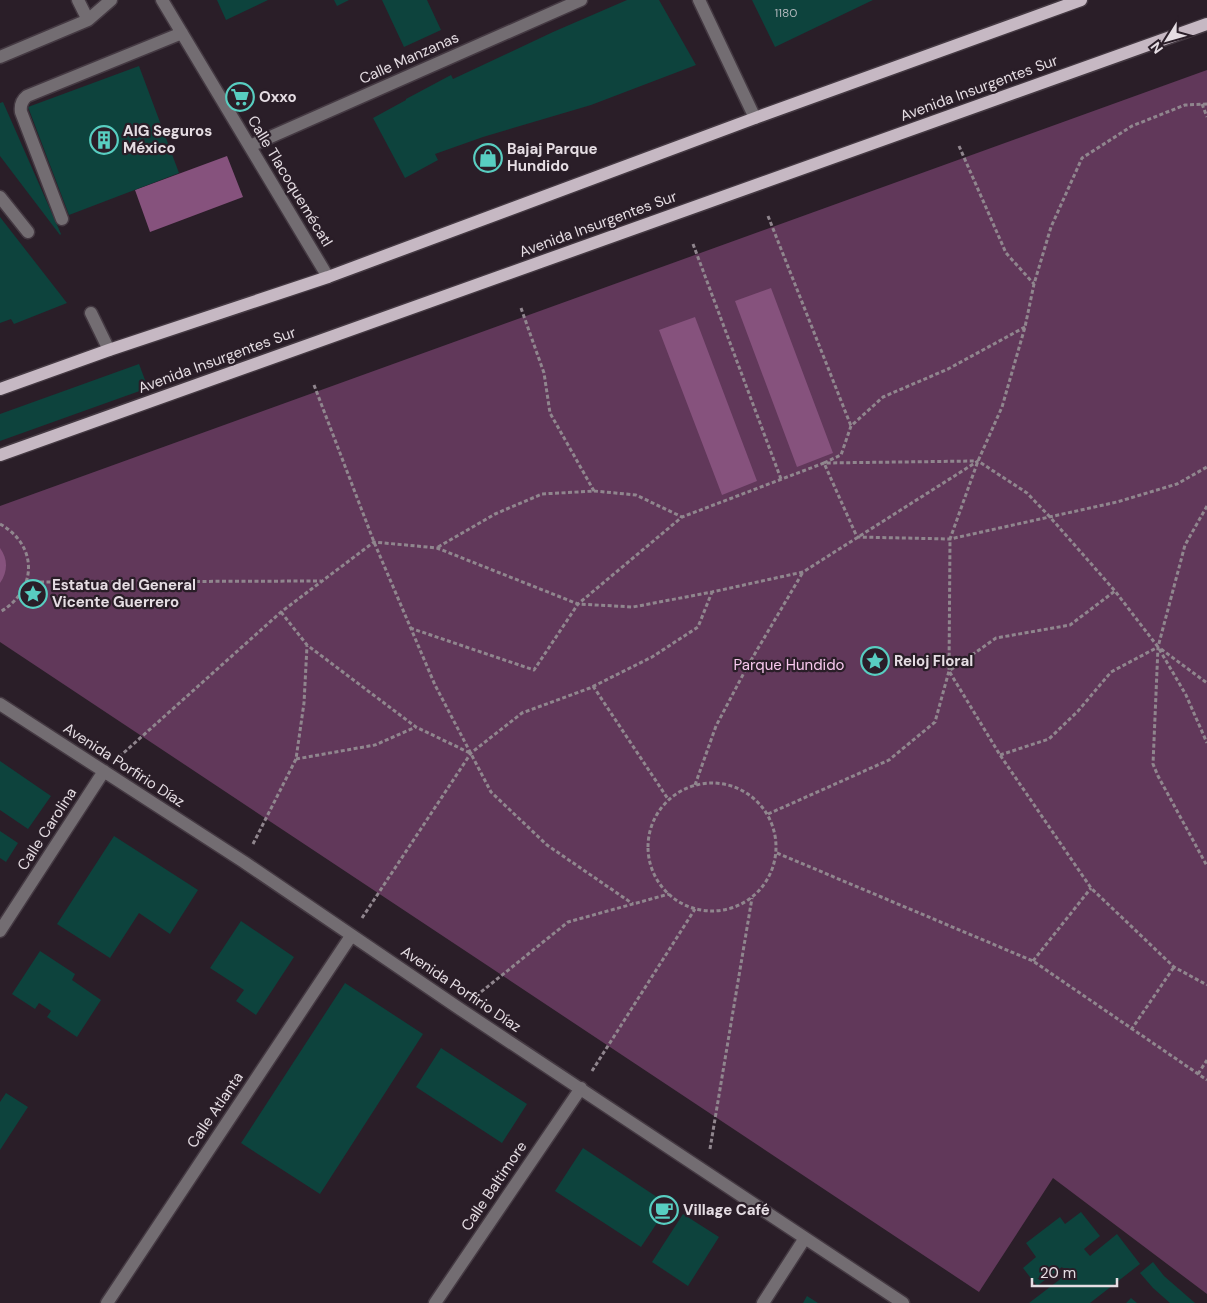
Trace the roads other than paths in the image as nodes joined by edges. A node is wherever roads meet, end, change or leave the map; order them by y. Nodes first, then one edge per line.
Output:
1 (78, 0) edge
2 (110, 0) edge
3 (162, 0) edge
4 (581, 0) edge
5 (700, 0) edge
6 (1082, 0) edge
7 (88, 20) junction
8 (1207, 24) edge
9 (182, 33) junction
10 (0, 57) edge
11 (754, 118) junction
12 (250, 146) junction
13 (0, 196) edge
14 (62, 218) dead end
15 (28, 232) dead end
16 (328, 277) junction
17 (91, 313) dead end
18 (109, 350) junction
19 (0, 389) edge
20 (0, 455) edge
21 (0, 704) edge
22 (104, 770) junction
23 (0, 931) edge
24 (351, 936) junction
25 (581, 1088) junction
26 (805, 1238) junction
27 (107, 1303) edge
28 (435, 1303) edge
29 (763, 1303) edge
30 (903, 1303) edge

1 - 7 street
2 - 7 street
3 - 9 street, Calle Tlacoquemécatl
4 - 12 street, Calle Manzanas
5 - 11 street
6 - 11 main road
7 - 10 street
8 - 20 main road, Avenida Insurgentes Sur
9 - 12 street, Calle Tlacoquemécatl
9 - 14 street
11 - 16 main road
12 - 16 street, Calle Tlacoquemécatl
13 - 15 street
16 - 18 main road
17 - 18 street
18 - 19 main road
21 - 22 street, Avenida Porfirio Díaz
22 - 23 street, Calle Carolina
22 - 24 street, Avenida Porfirio Díaz
24 - 25 street, Avenida Porfirio Díaz
24 - 27 street, Calle Atlanta
25 - 26 street, Avenida Porfirio Díaz
25 - 28 street, Calle Baltimore
26 - 29 street
26 - 30 street, Avenida Porfirio Díaz

